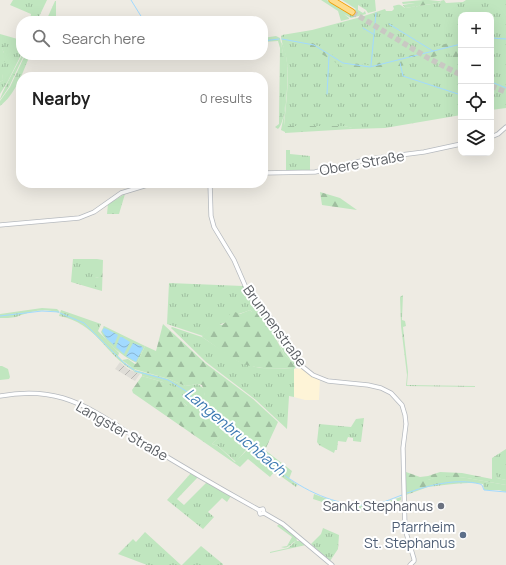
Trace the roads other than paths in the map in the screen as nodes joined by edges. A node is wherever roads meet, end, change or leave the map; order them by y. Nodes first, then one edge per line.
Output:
1 (332, 0) edge
2 (337, 0) edge
3 (506, 127) edge
4 (494, 136) edge
5 (458, 145) edge
6 (268, 173) edge
7 (135, 188) edge
8 (210, 188) edge
9 (0, 226) edge
10 (0, 396) edge
11 (332, 565) edge
12 (410, 565) edge

1 - 2 highway
3 - 4 street
5 - 6 street, Obere Straße
7 - 9 street
8 - 12 street, Brunnenstraße
10 - 11 street, Langster Straße

